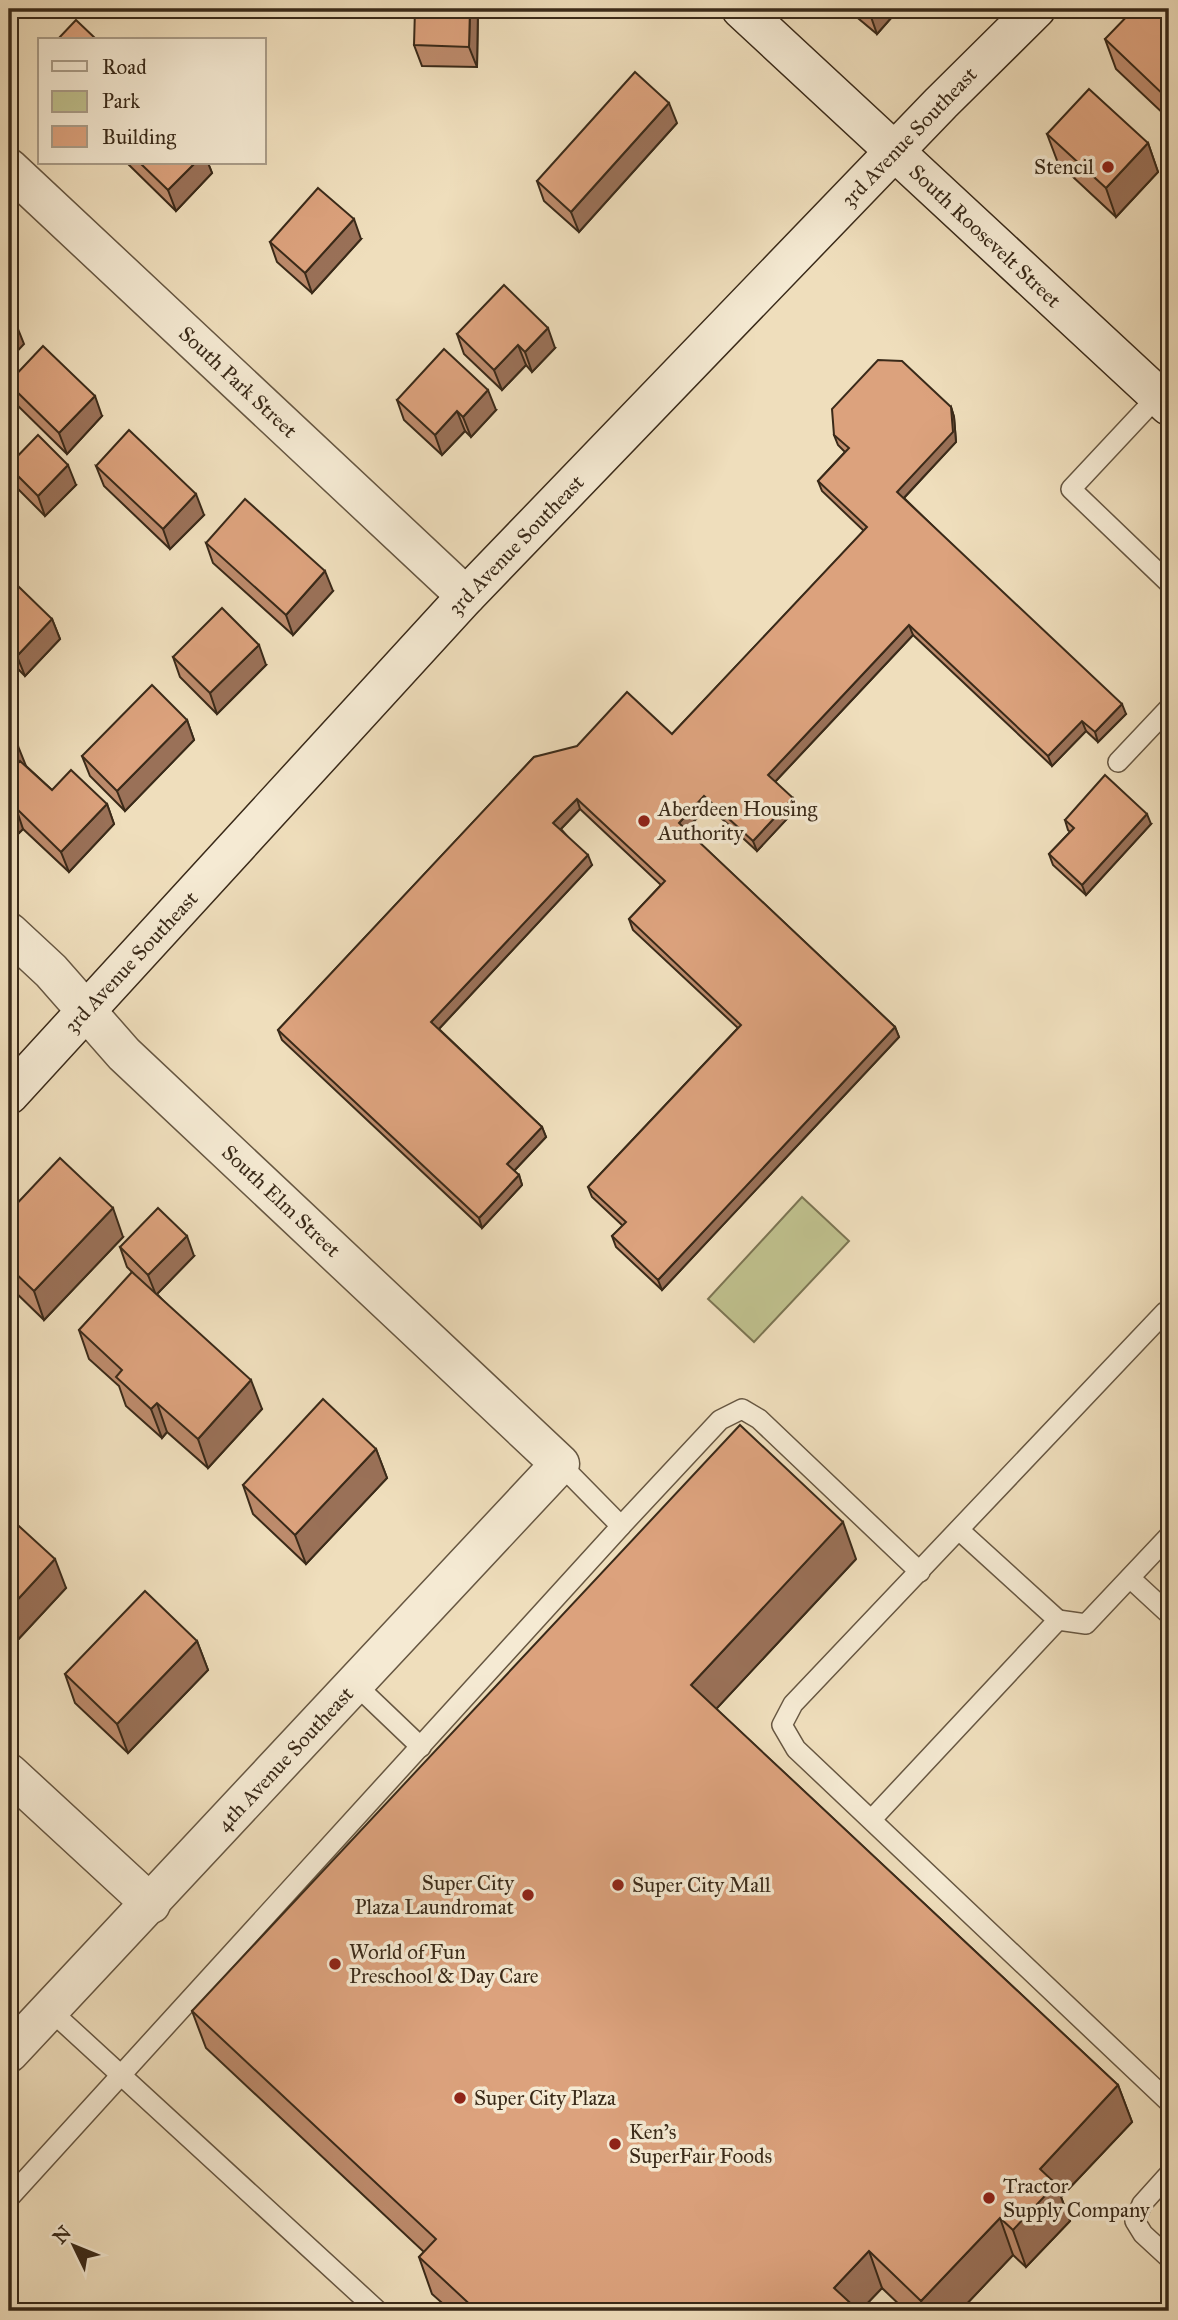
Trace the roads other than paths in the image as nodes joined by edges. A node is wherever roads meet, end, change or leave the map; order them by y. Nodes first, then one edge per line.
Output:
1 (741, 9) edge
2 (1036, 9) edge
3 (894, 152) junction
4 (9, 169) edge
5 (1164, 401) edge
6 (1169, 583) edge
7 (466, 596) junction
8 (1169, 708) edge
9 (1118, 762) dead end
10 (9, 932) edge
11 (86, 1012) junction
12 (9, 1095) edge
13 (1165, 1312) dead end
14 (560, 1464) junction
15 (621, 1526) junction
16 (959, 1530) junction
17 (1169, 1536) edge
18 (920, 1572) junction
19 (1130, 1578) junction
20 (1169, 1614) edge
21 (1058, 1620) junction
22 (355, 1684) junction
23 (421, 1748) junction
24 (9, 1773) edge
25 (872, 1819) junction
26 (151, 1904) junction
27 (50, 2010) junction
28 (9, 2053) edge
29 (122, 2077) junction
30 (1169, 2102) edge
31 (1169, 2174) edge
32 (9, 2198) edge
33 (1169, 2258) edge
34 (378, 2311) edge

1 - 3 street, South Roosevelt Street
2 - 3 street, 3rd Avenue Southeast
3 - 5 street, South Roosevelt Street
3 - 7 street, 3rd Avenue Southeast
4 - 7 street, South Park Street
5 - 6 lane
7 - 11 street, 3rd Avenue Southeast
8 - 9 lane
10 - 11 street, South Elm Street
11 - 12 street, 3rd Avenue Southeast
11 - 14 street, South Elm Street
13 - 16 lane
14 - 15 lane
14 - 22 street, 4th Avenue Southeast
15 - 18 lane
15 - 23 lane
16 - 18 lane
16 - 21 lane
17 - 19 lane
18 - 25 lane
19 - 20 lane
19 - 21 lane
21 - 25 lane
22 - 23 lane
22 - 26 street, 4th Avenue Southeast
23 - 29 lane
24 - 26 street
25 - 30 lane
26 - 27 street, 4th Avenue Southeast
27 - 28 street, 4th Avenue Southeast
27 - 29 lane
29 - 32 lane
29 - 34 lane
31 - 33 lane

